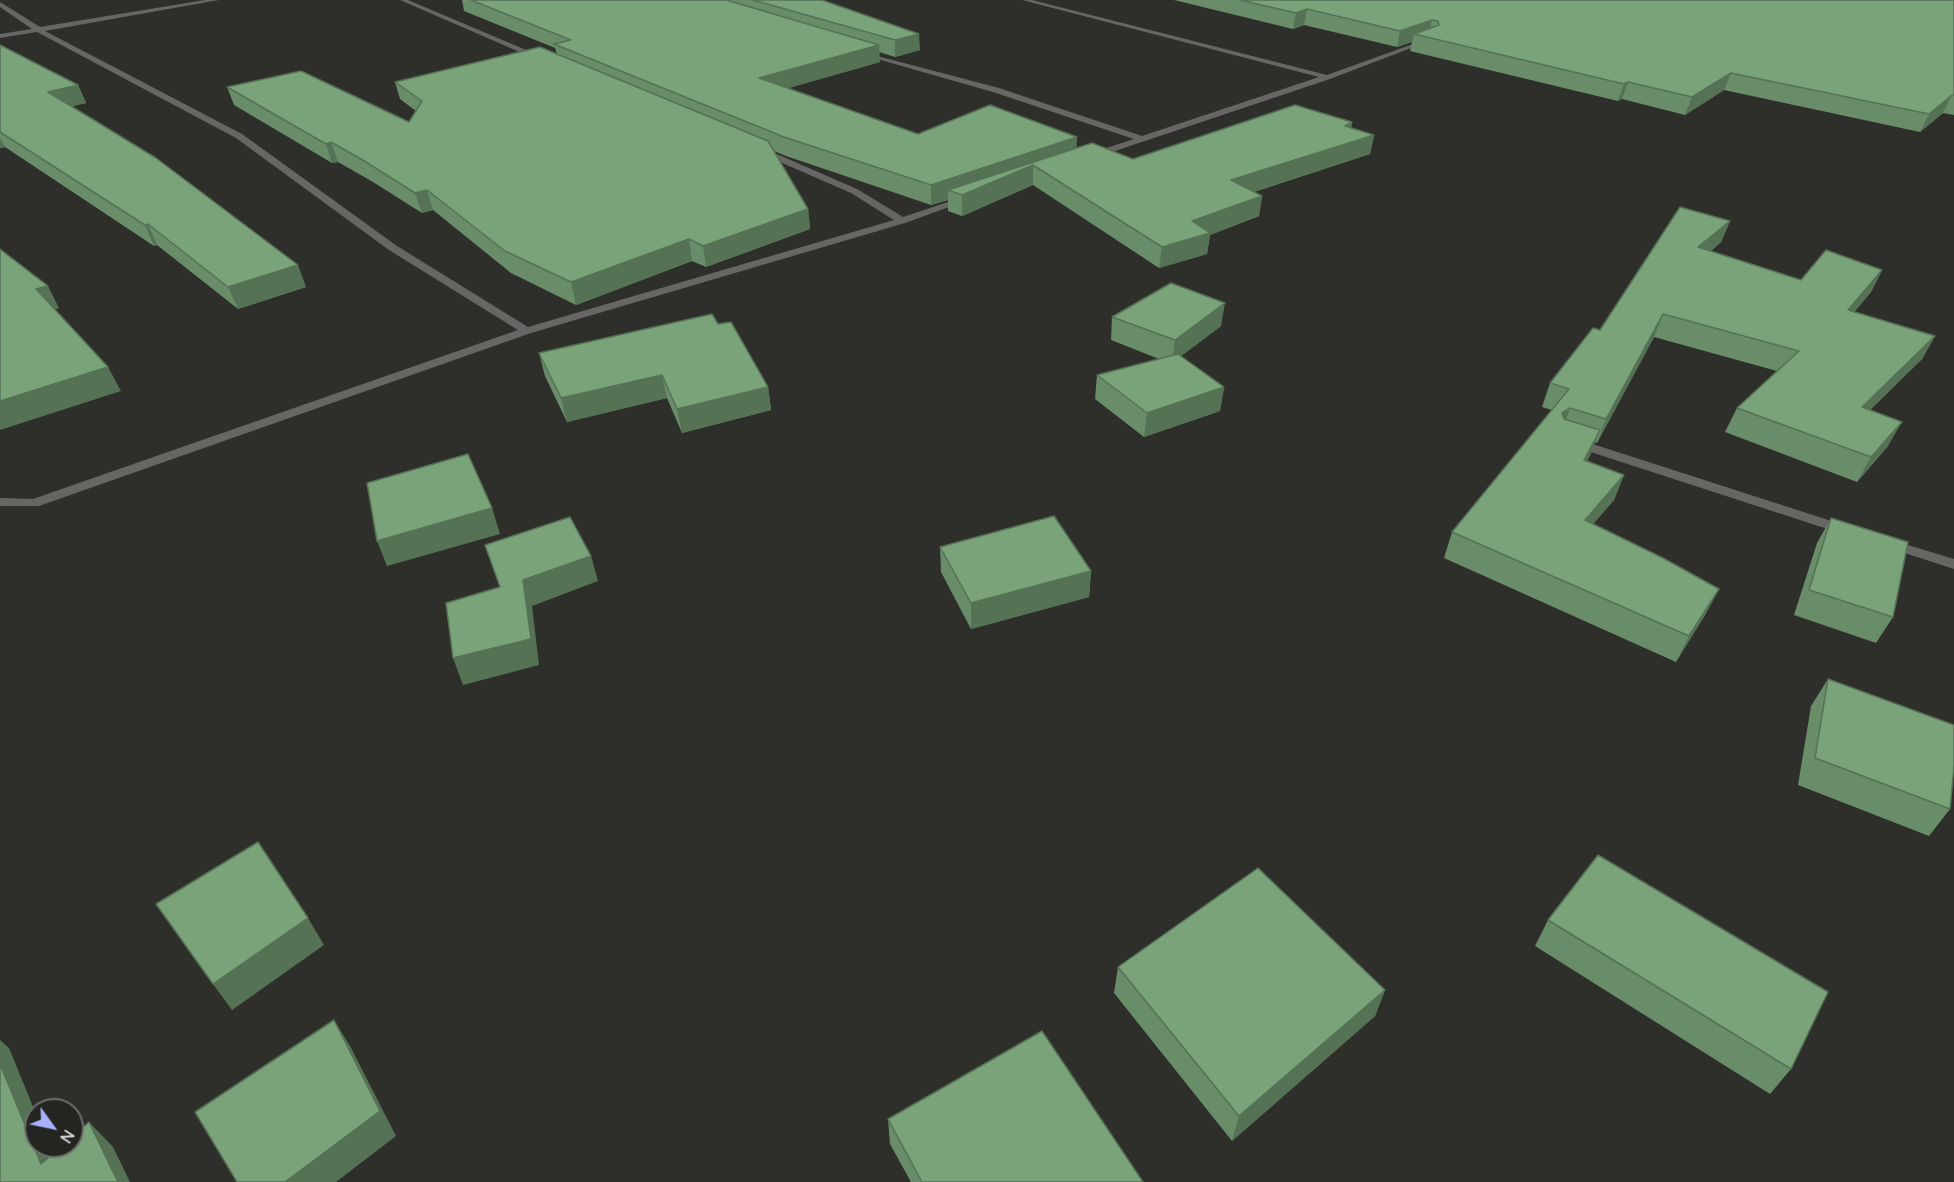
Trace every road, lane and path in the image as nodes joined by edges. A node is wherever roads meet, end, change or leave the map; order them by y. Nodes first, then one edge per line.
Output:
1 (216, 0) edge
2 (403, 0) edge
3 (1025, 0) edge
4 (0, 4) edge
5 (39, 30) junction
6 (0, 36) edge
7 (1431, 39) edge
8 (851, 50) edge
9 (546, 60) edge
10 (1328, 77) junction
11 (1142, 139) junction
12 (754, 148) edge
13 (1076, 161) edge
14 (978, 195) edge
15 (902, 221) junction
16 (527, 331) junction
17 (1562, 438) edge
18 (0, 502) edge
19 (1954, 564) edge

1 - 5 street
2 - 9 street
3 - 10 street
4 - 5 street
5 - 6 street
5 - 16 street
7 - 10 street
8 - 11 street
10 - 11 street
11 - 13 street
12 - 15 street
14 - 15 street
15 - 16 street
16 - 18 street
17 - 19 street

